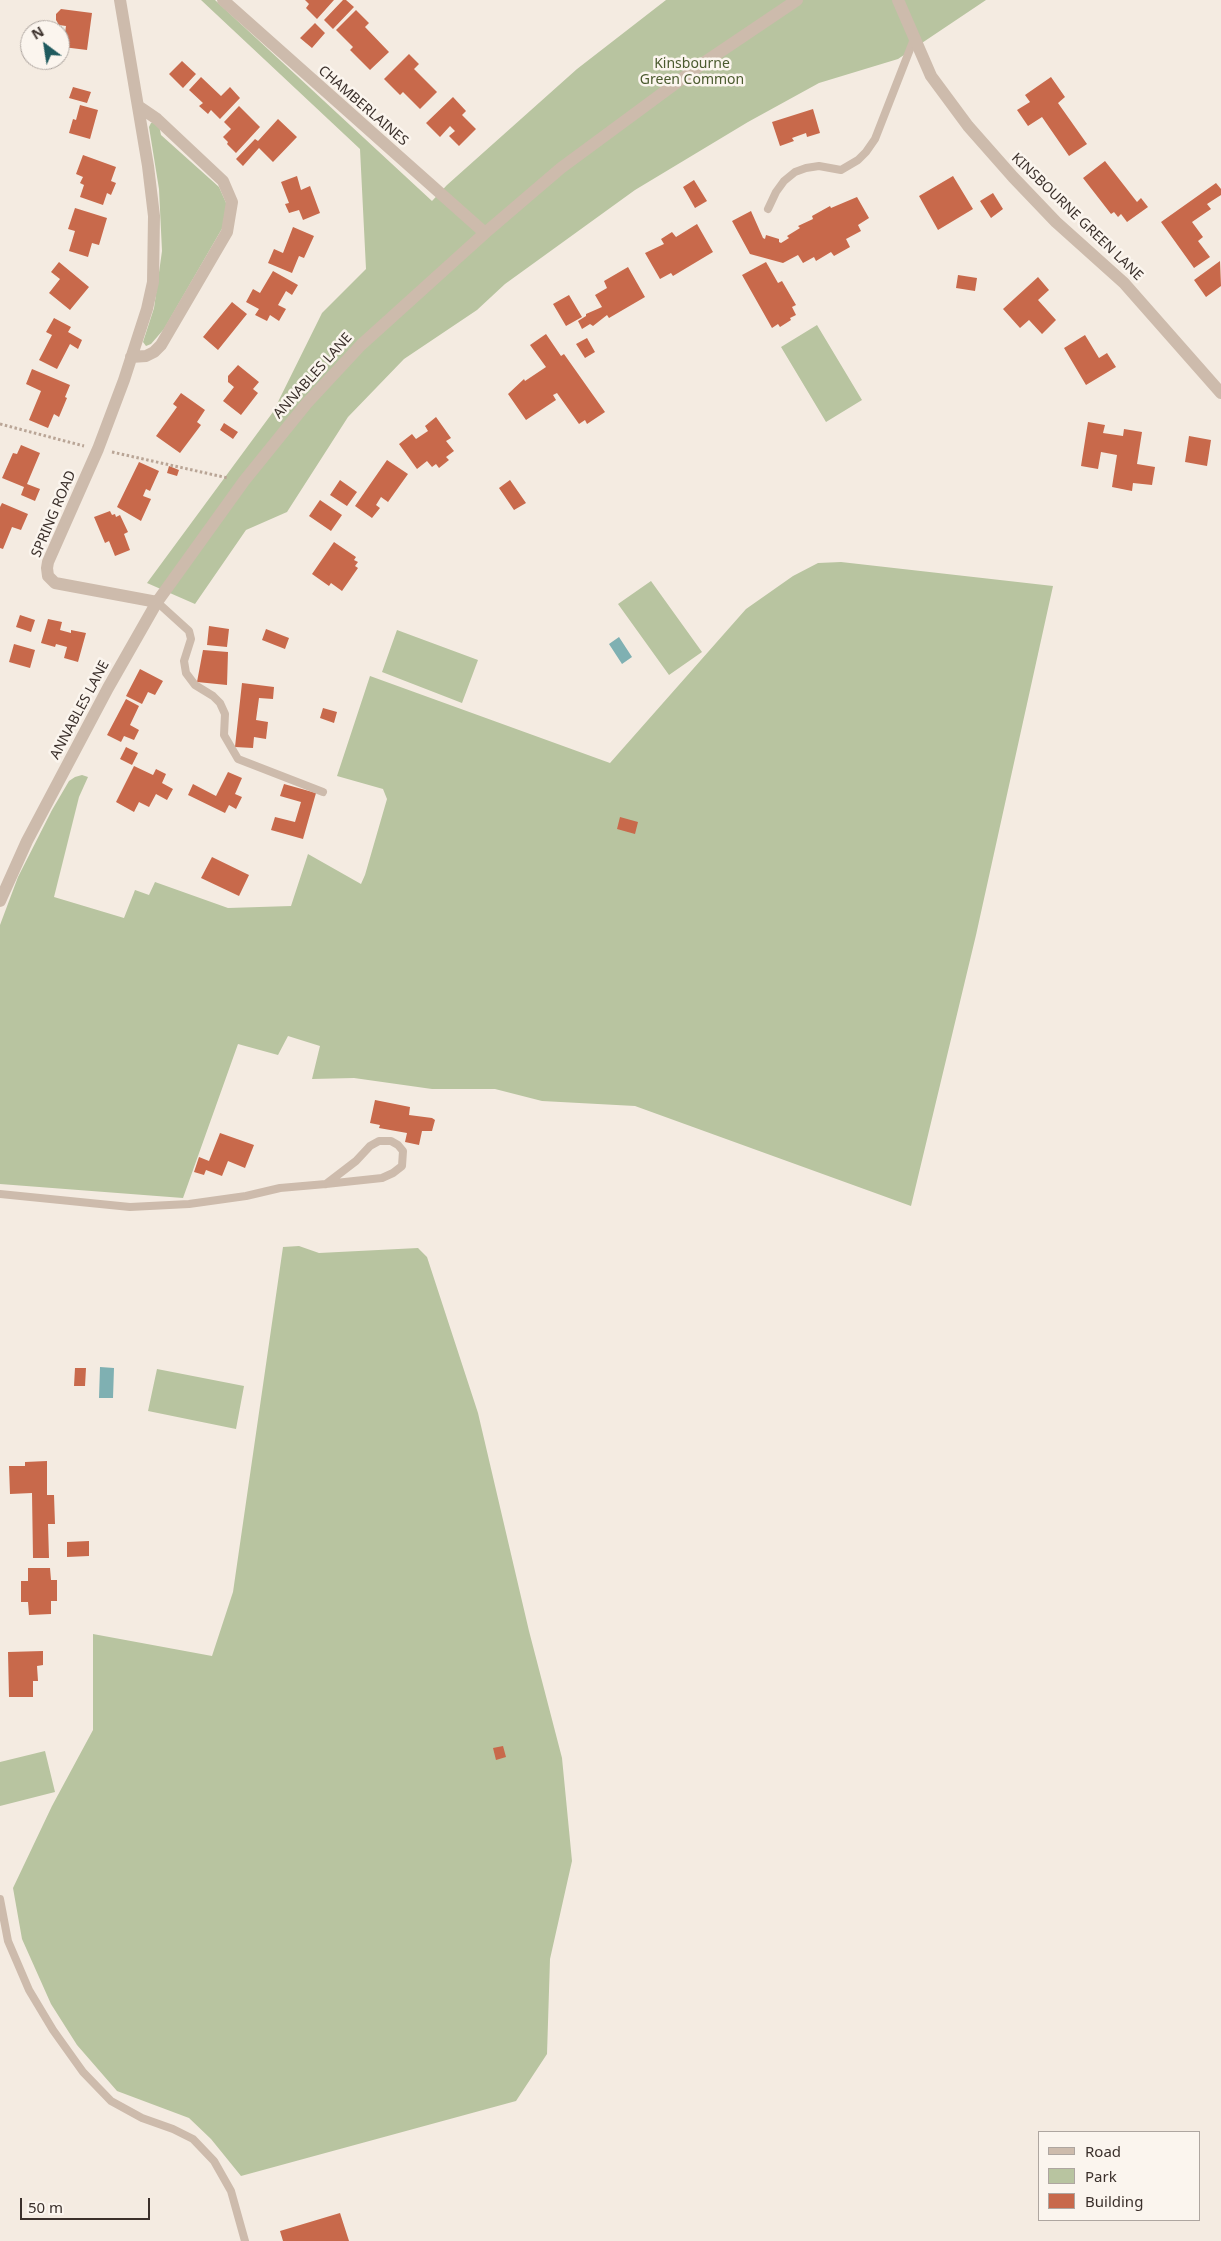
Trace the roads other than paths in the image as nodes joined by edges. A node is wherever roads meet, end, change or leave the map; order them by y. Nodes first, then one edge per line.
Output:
1 (120, 0) edge
2 (223, 0) edge
3 (797, 0) edge
4 (898, 0) edge
5 (914, 39) junction
6 (138, 106) junction
7 (768, 209) dead end
8 (485, 233) junction
9 (131, 357) junction
10 (1221, 393) edge
11 (157, 602) junction
12 (323, 792) dead end
13 (0, 901) edge
14 (326, 1184) junction
15 (0, 1194) edge
16 (0, 1899) edge
17 (245, 2241) edge

1 - 6 street, SPRING ROAD
2 - 8 street, CHAMBERLAINES
3 - 8 street, ANNABLES LANE
4 - 5 street, KINSBOURNE GREEN LANE
5 - 7 lane
5 - 10 street, KINSBOURNE GREEN LANE
6 - 9 street, SPRING ROAD
6 - 9 street
8 - 11 street, ANNABLES LANE
9 - 11 street, SPRING ROAD
11 - 12 lane
11 - 13 street, ANNABLES LANE
14 - 14 lane
14 - 15 lane
16 - 17 lane

